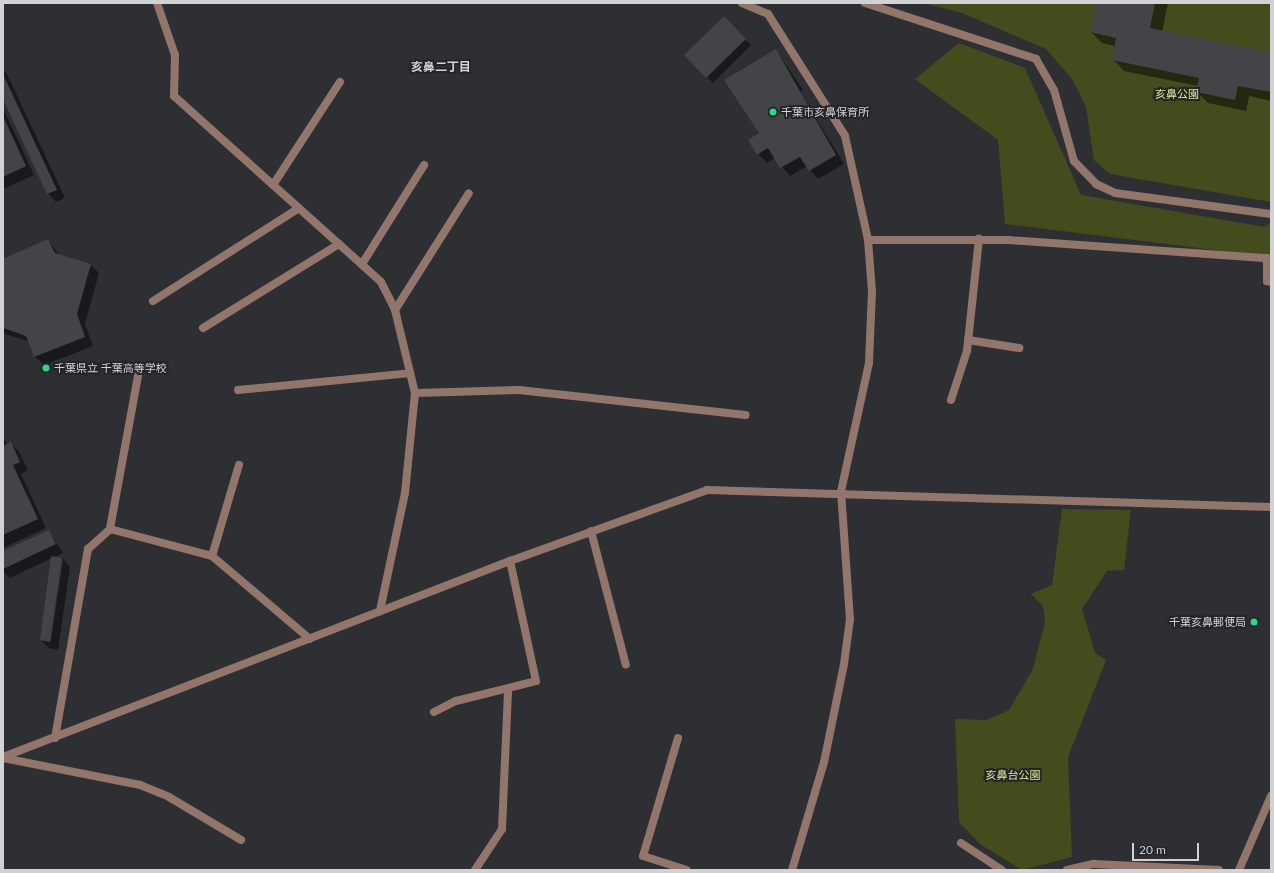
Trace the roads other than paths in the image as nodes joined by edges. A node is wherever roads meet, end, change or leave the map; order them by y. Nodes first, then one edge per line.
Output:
1 (157, 3) edge
2 (742, 3) edge
3 (865, 3) edge
4 (340, 82) dead end
5 (424, 165) dead end
6 (273, 185) junction
7 (469, 193) dead end
8 (299, 208) junction
9 (1271, 214) edge
10 (979, 239) junction
11 (868, 240) junction
12 (339, 244) junction
13 (362, 264) junction
14 (1271, 282) edge
15 (153, 301) dead end
16 (395, 310) junction
17 (203, 328) dead end
18 (968, 340) junction
19 (1019, 348) dead end
20 (410, 373) junction
21 (138, 376) dead end
22 (238, 390) dead end
23 (414, 393) junction
24 (951, 400) dead end
25 (746, 415) dead end
26 (239, 465) dead end
27 (841, 491) junction
28 (1271, 507) edge
29 (110, 529) junction
30 (591, 531) junction
31 (212, 556) junction
32 (510, 561) junction
33 (380, 611) junction
34 (310, 639) junction
35 (626, 665) dead end
36 (508, 691) junction
37 (434, 712) dead end
38 (55, 738) junction
39 (678, 738) dead end
40 (3, 758) edge
41 (1271, 796) edge
42 (241, 840) dead end
43 (961, 843) dead end
44 (475, 870) edge
45 (687, 870) edge
46 (792, 870) edge
47 (1002, 870) edge
48 (1067, 870) edge
49 (1219, 870) edge
50 (1239, 870) edge

1 - 6 street
2 - 11 street
3 - 9 street
4 - 6 street
5 - 13 street
6 - 8 street
7 - 16 street
8 - 12 street
8 - 15 street
10 - 11 street
10 - 14 street
10 - 18 street
11 - 27 street
12 - 13 street
12 - 17 street
13 - 16 street
16 - 20 street
18 - 19 street
18 - 24 street
20 - 22 street
20 - 23 street
21 - 29 street
23 - 25 street
23 - 33 street
26 - 31 street
27 - 28 street
27 - 30 street
27 - 46 street
29 - 31 street
29 - 38 street
30 - 32 street
30 - 35 street
31 - 34 street
32 - 33 street
32 - 36 street
33 - 34 street
34 - 38 street
36 - 37 street
36 - 44 street
38 - 40 street
39 - 45 street
40 - 42 street
41 - 50 street
43 - 47 street
48 - 49 street

